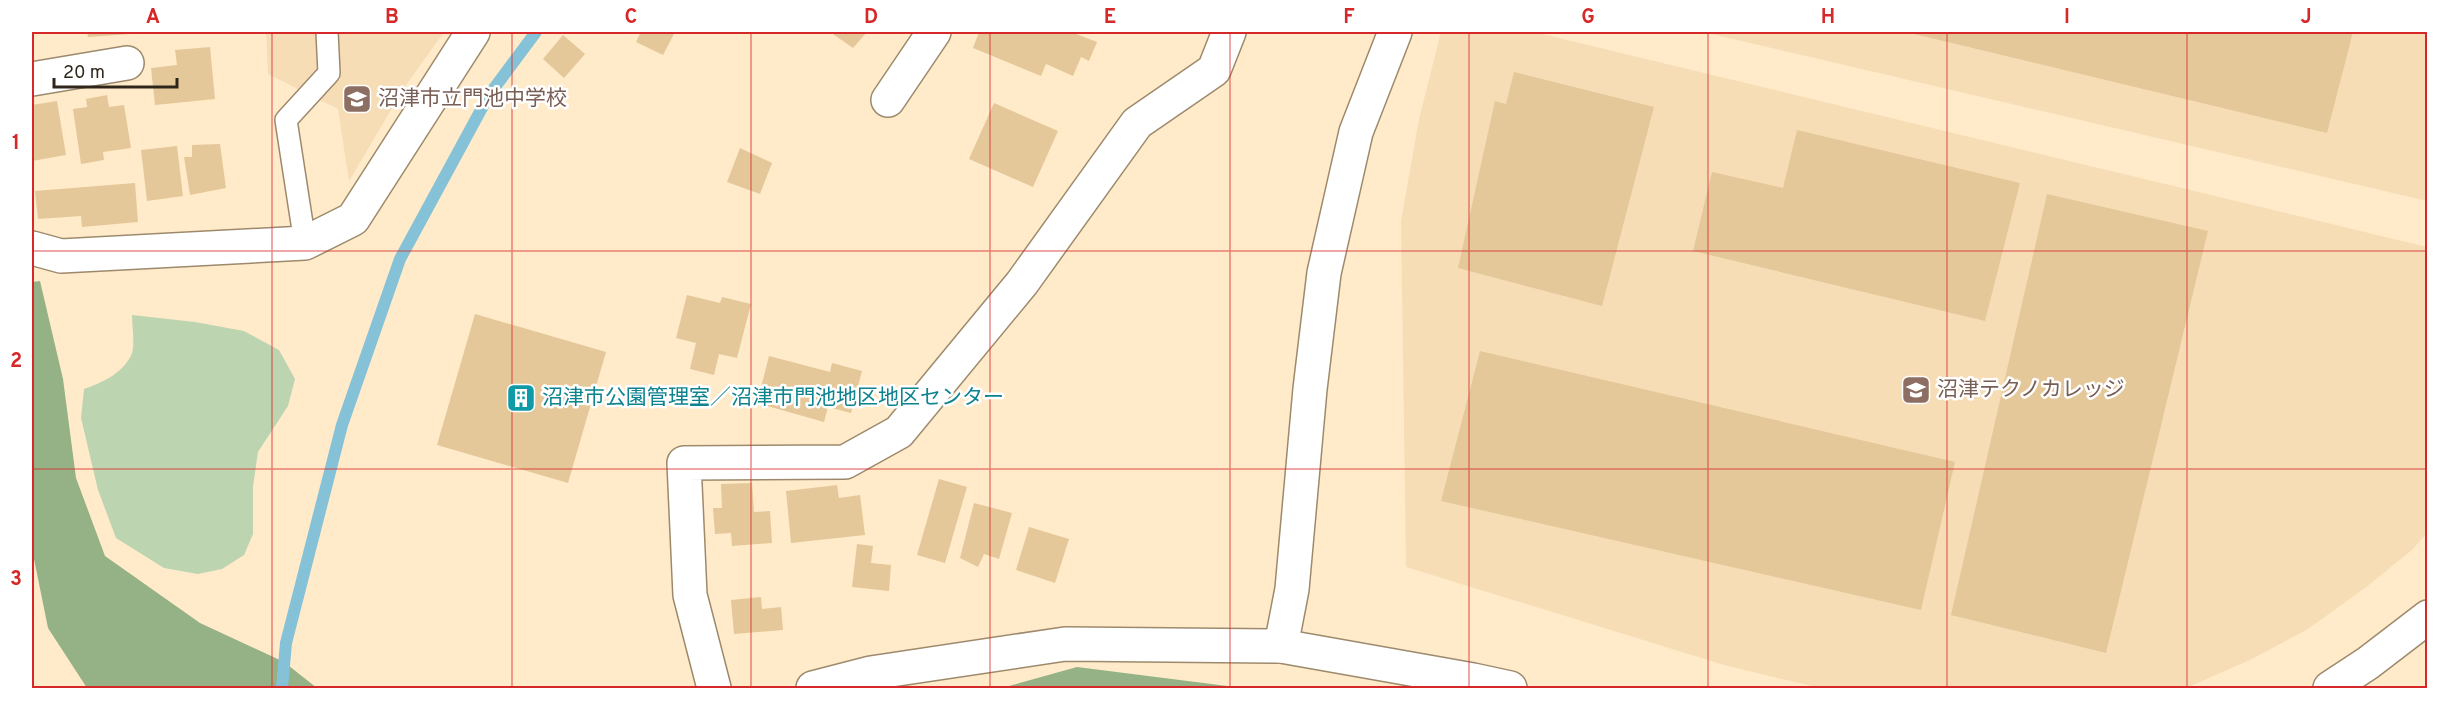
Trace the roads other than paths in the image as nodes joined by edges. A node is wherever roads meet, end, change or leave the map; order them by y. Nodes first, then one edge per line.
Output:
1 (327, 32) edge
2 (473, 32) edge
3 (933, 32) edge
4 (1229, 32) edge
5 (1395, 32) edge
6 (127, 63) dead end
7 (32, 79) edge
8 (888, 99) dead end
9 (305, 243) junction
10 (32, 248) edge
11 (2427, 618) edge
12 (1281, 646) junction
13 (714, 688) edge
14 (813, 688) edge
15 (1510, 688) edge
16 (2330, 688) edge

1 - 9 lane
2 - 9 street
3 - 8 street
4 - 13 street
5 - 12 street
6 - 7 street
9 - 10 street
11 - 16 street
12 - 14 street
12 - 15 street

